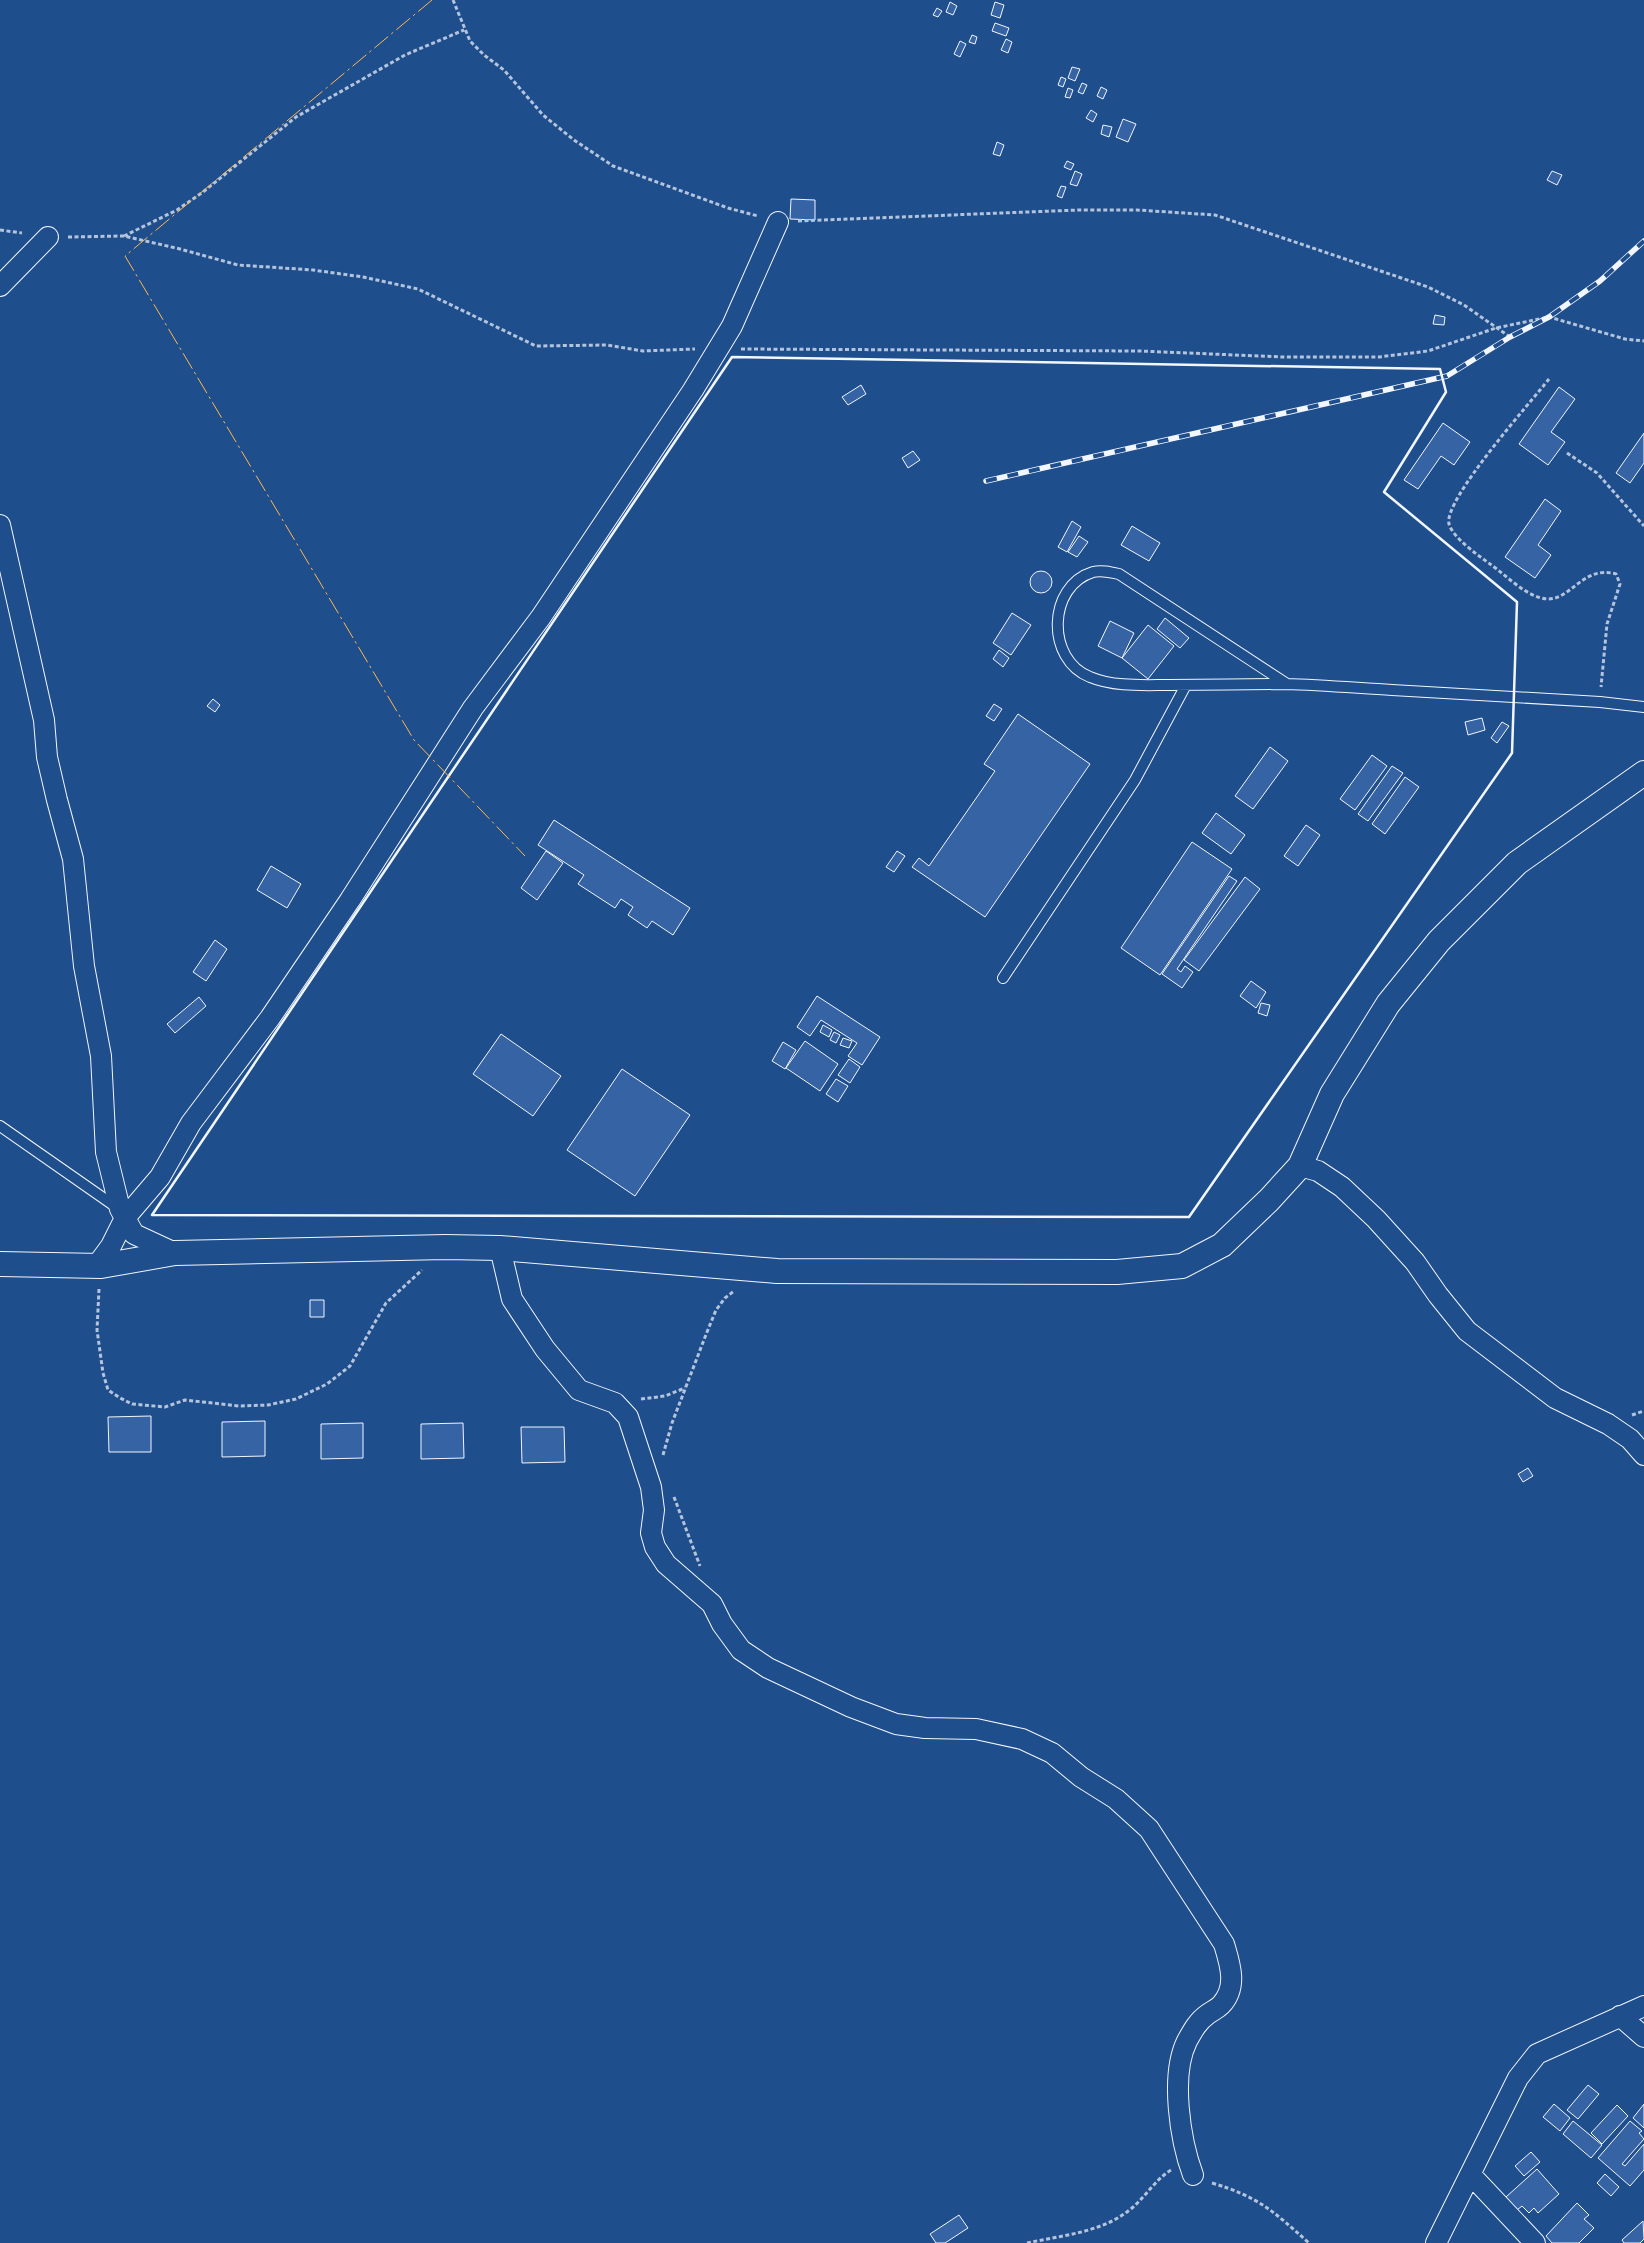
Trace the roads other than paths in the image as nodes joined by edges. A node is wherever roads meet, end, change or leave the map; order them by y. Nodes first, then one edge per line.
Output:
1 (778, 222) road end
2 (48, 237) road end
3 (0, 286) edge
4 (0, 526) edge
5 (1287, 684) junction
6 (1186, 685) junction
7 (1644, 707) edge
8 (1644, 773) edge
9 (1003, 978) dead end
10 (0, 1126) edge
11 (1300, 1166) junction
12 (122, 1214) junction
13 (500, 1248) junction
14 (175, 1253) junction
15 (0, 1264) edge
16 (101, 1266) junction
17 (1644, 1455) edge
18 (1644, 2006) edge
19 (1620, 2016) junction
20 (1644, 2037) edge
21 (1193, 2175) road end
22 (1471, 2176) junction
23 (1436, 2243) edge
24 (1535, 2243) edge

1 - 12 street
2 - 3 street
4 - 12 street
5 - 6 lane
5 - 6 lane
5 - 7 lane
6 - 9 lane
8 - 11 street
10 - 12 lane
11 - 13 street
11 - 17 street
12 - 14 street
12 - 16 street
13 - 14 street
13 - 21 street
14 - 16 street
15 - 16 street
18 - 19 street
19 - 20 street
19 - 22 street
22 - 23 street
22 - 24 street

